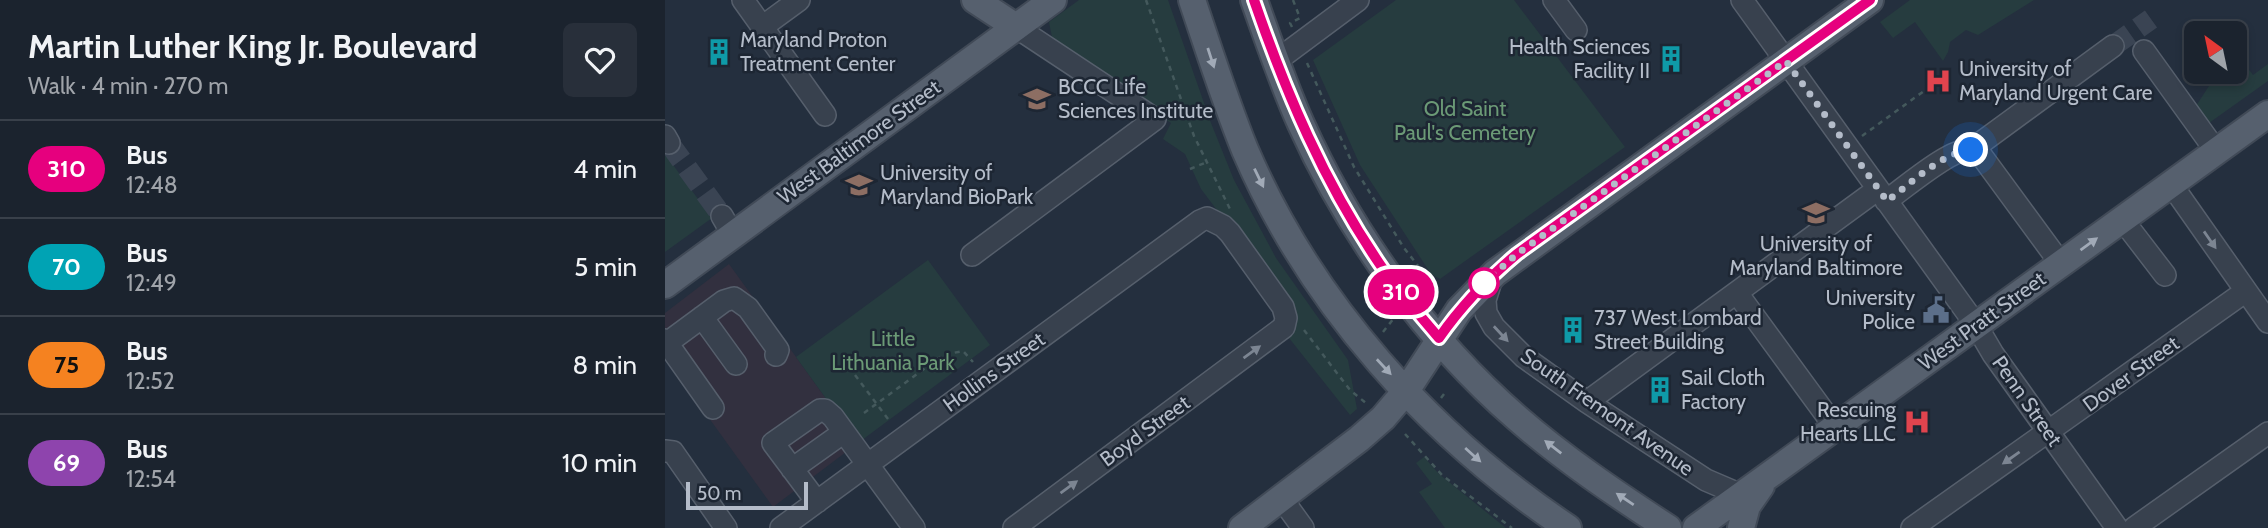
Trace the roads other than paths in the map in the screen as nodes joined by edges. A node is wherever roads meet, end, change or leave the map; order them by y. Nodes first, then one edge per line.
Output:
1 (743, 0) edge
2 (799, 0) edge
3 (975, 0) edge
4 (1053, 0) edge
5 (1192, 0) edge
6 (1254, 0) edge
7 (1357, 0) edge
8 (1554, 0) edge
9 (1742, 0) edge
10 (1870, 0) edge
11 (762, 27) junction
12 (1016, 27) junction
13 (1576, 30) dead end
14 (2113, 46) tunnel mouth
15 (2144, 51) dead end
16 (1276, 61) junction
17 (1786, 61) junction
18 (2268, 114) edge
19 (825, 115) dead end
20 (1971, 150) junction
21 (2216, 151) junction
22 (2171, 184) junction
23 (1882, 195) junction
24 (1207, 218) joint
25 (2122, 219) junction
26 (972, 255) dead end
27 (2060, 264) junction
28 (1495, 273) junction
29 (2165, 275) dead end
30 (665, 285) edge
31 (2246, 291) junction
32 (1737, 293) junction
33 (702, 317) junction
34 (2268, 322) edge
35 (1976, 325) junction
36 (1439, 338) junction
37 (666, 342) edge
38 (776, 355) dead end
39 (736, 364) dead end
40 (1406, 391) junction
41 (1587, 402) junction
42 (713, 408) dead end
43 (1370, 417) junction
44 (1443, 427) junction
45 (1835, 428) junction
46 (844, 432) junction
47 (2049, 432) junction
48 (2268, 433) edge
49 (667, 450) edge
50 (869, 464) junction
51 (792, 469) junction
52 (1767, 477) junction
53 (1741, 495) junction
54 (1282, 499) junction
55 (817, 502) junction
56 (726, 528) edge
57 (781, 528) edge
58 (914, 528) edge
59 (1014, 528) edge
60 (1242, 528) edge
61 (1303, 528) edge
62 (1569, 528) edge
63 (1668, 528) edge
64 (1696, 528) edge
65 (1741, 528) edge
66 (1912, 528) edge
67 (2117, 528) edge
68 (2134, 528) edge

1 - 11 street
2 - 11 street
3 - 12 main road
4 - 12 main road, West Baltimore Street
5 -> 40 main road
6 - 16 main road
7 - 16 street
8 - 13 street
9 - 17 street, Penn Street
10 - 17 main road
11 - 19 street
12 - 26 street
12 - 30 main road, West Baltimore Street
14 - 20 street
15 - 21 street
16 - 36 main road
17 - 23 street, Penn Street
17 - 28 main road
18 - 21 main road, West Pratt Street
20 - 23 street
20 - 27 street
21 - 22 main road, West Pratt Street
22 - 25 main road, West Pratt Street
22 -> 31 street
23 - 32 street
23 - 35 street, Penn Street
24 - 50 street, Hollins Street
59 -> 24 street, Boyd Street
27 -> 25 main road, West Pratt Street
25 - 29 street
27 - 35 main road, West Pratt Street
28 - 36 main road
28 -> 41 street, South Fremont Avenue
31 - 34 street
31 - 47 street, Dover Street
32 - 41 street
32 - 45 street
33 - 37 street
33 - 38 street
33 - 39 street
35 - 45 main road, West Pratt Street
35 - 47 street, Penn Street
36 - 40 main road
63 -> 36 main road
37 - 42 street
40 - 43 main road
40 - 44 main road
41 - 53 street, South Fremont Avenue
43 - 44 main road
43 - 54 main road
44 -> 62 main road
45 - 52 main road, West Pratt Street
46 - 50 street
46 - 51 street
46 - 51 street
47 -> 66 street, Dover Street
47 - 67 street, Penn Street
48 - 68 street
49 - 56 street
50 - 55 street, Hollins Street
50 - 58 street
51 - 55 street
52 - 53 main road, West Pratt Street
52 - 65 main road
53 - 64 main road, West Pratt Street
54 - 60 main road
54 - 61 street
55 - 57 street, Hollins Street

